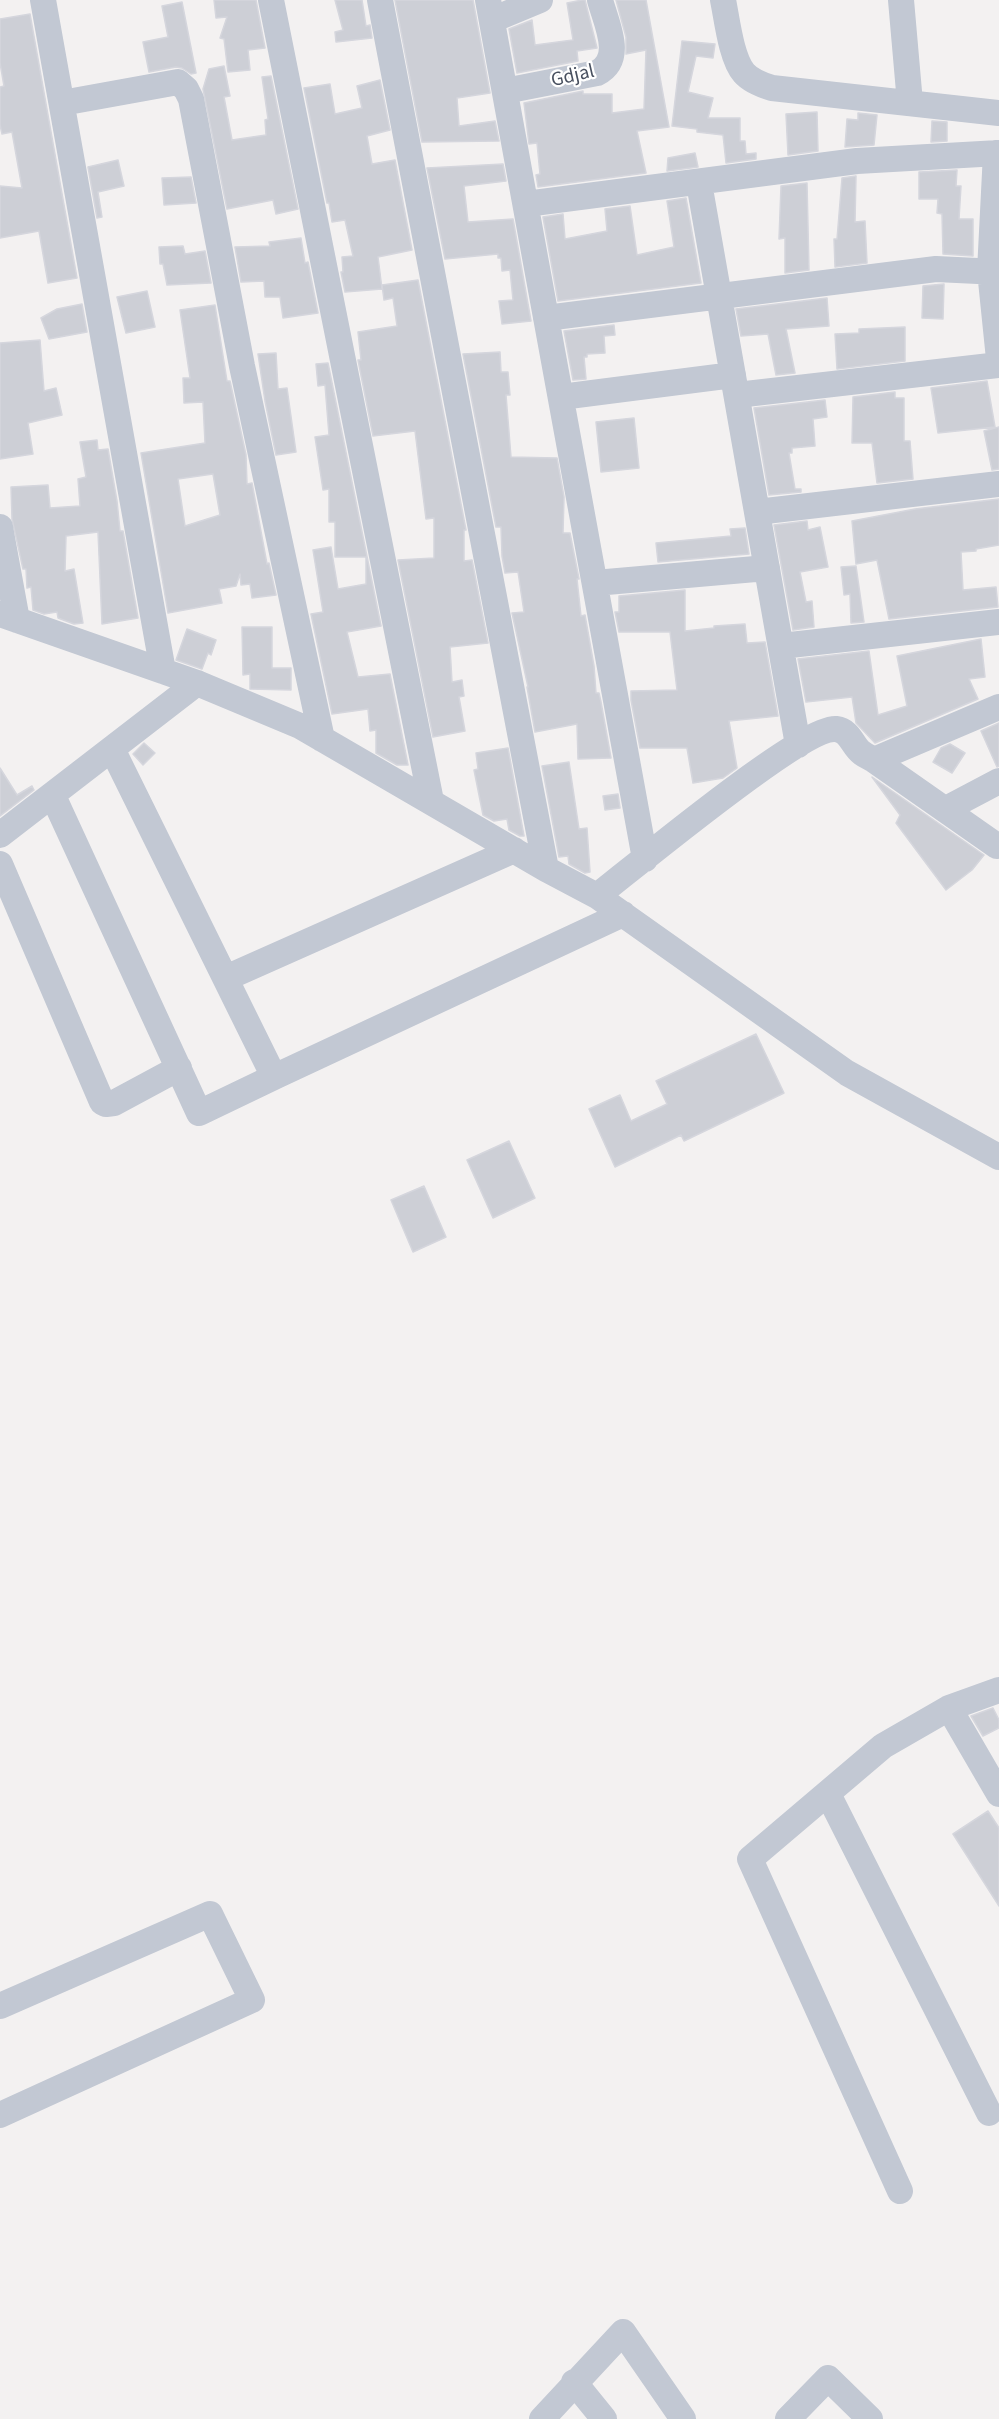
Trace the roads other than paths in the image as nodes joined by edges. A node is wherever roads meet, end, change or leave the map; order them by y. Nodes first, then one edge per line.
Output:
1 (43, 0) edge
2 (272, 0) edge
3 (380, 0) edge
4 (540, 0) edge
5 (600, 0) edge
6 (723, 0) edge
7 (901, 0) edge
8 (490, 10) edge
9 (505, 91) junction
10 (62, 103) junction
11 (910, 103) junction
12 (999, 113) edge
13 (998, 153) edge
14 (699, 183) junction
15 (526, 204) junction
16 (994, 271) edge
17 (718, 295) junction
18 (546, 318) junction
19 (999, 359) edge
20 (999, 365) edge
21 (735, 385) junction
22 (561, 397) junction
23 (999, 484) edge
24 (757, 512) junction
25 (0, 527) edge
26 (767, 568) junction
27 (595, 583) junction
28 (9, 617) edge
29 (999, 622) edge
30 (781, 646) junction
31 (163, 671) junction
32 (197, 683) junction
33 (999, 706) edge
34 (322, 739) junction
35 (798, 745) junction
36 (116, 757) dead end
37 (874, 760) junction
38 (999, 781) edge
39 (53, 796) junction
40 (431, 801) junction
41 (946, 809) junction
42 (0, 835) edge
43 (997, 846) dead end
44 (514, 850) junction
45 (645, 859) junction
46 (0, 864) edge
47 (546, 869) junction
48 (597, 896) junction
49 (623, 914) junction
50 (225, 978) junction
51 (179, 1068) junction
52 (274, 1077) junction
53 (999, 1157) edge
54 (999, 1690) edge
55 (949, 1708) junction
56 (828, 1794) junction
57 (999, 1794) edge
58 (0, 2006) edge
59 (989, 2113) dead end
60 (0, 2115) edge
61 (900, 2191) dead end
62 (574, 2382) junction
63 (542, 2419) edge
64 (604, 2419) edge
65 (683, 2419) edge
66 (788, 2419) edge
67 (870, 2419) edge

1 - 10 street
2 - 40 street
3 - 47 street
4 - 8 street
5 - 9 street, Gdjal
6 - 11 street
7 - 11 street
8 - 9 street
9 - 15 street
10 - 31 street
10 - 34 street
11 - 12 street
13 - 14 street
13 - 16 street
14 - 15 street
14 - 17 street
15 - 18 street
16 - 17 street
16 - 19 street
17 - 18 street
17 - 21 street
18 - 22 street
20 - 21 street
21 - 22 street
21 - 24 street
22 - 27 street
23 - 24 street
24 - 26 street
25 - 28 street
26 - 27 street
26 - 30 street
27 - 45 street
28 - 31 street
29 - 30 street
30 - 35 street
31 - 32 street
32 - 34 street
32 - 39 street
33 - 37 street
34 - 40 street
35 - 37 street
35 - 45 street
36 - 50 street
37 - 41 street
38 - 41 street
39 - 42 street
39 - 51 street
40 - 44 street
41 - 43 street
44 - 47 street
44 - 50 street
45 - 48 street
46 - 51 street
47 - 48 street
48 - 49 street
49 - 52 street
49 - 53 street
50 - 52 street
51 - 52 street
54 - 55 street
55 - 56 street
55 - 57 street
56 - 59 street
56 - 61 street
58 - 60 street
62 - 63 street
62 - 64 street
62 - 65 street
66 - 67 street

